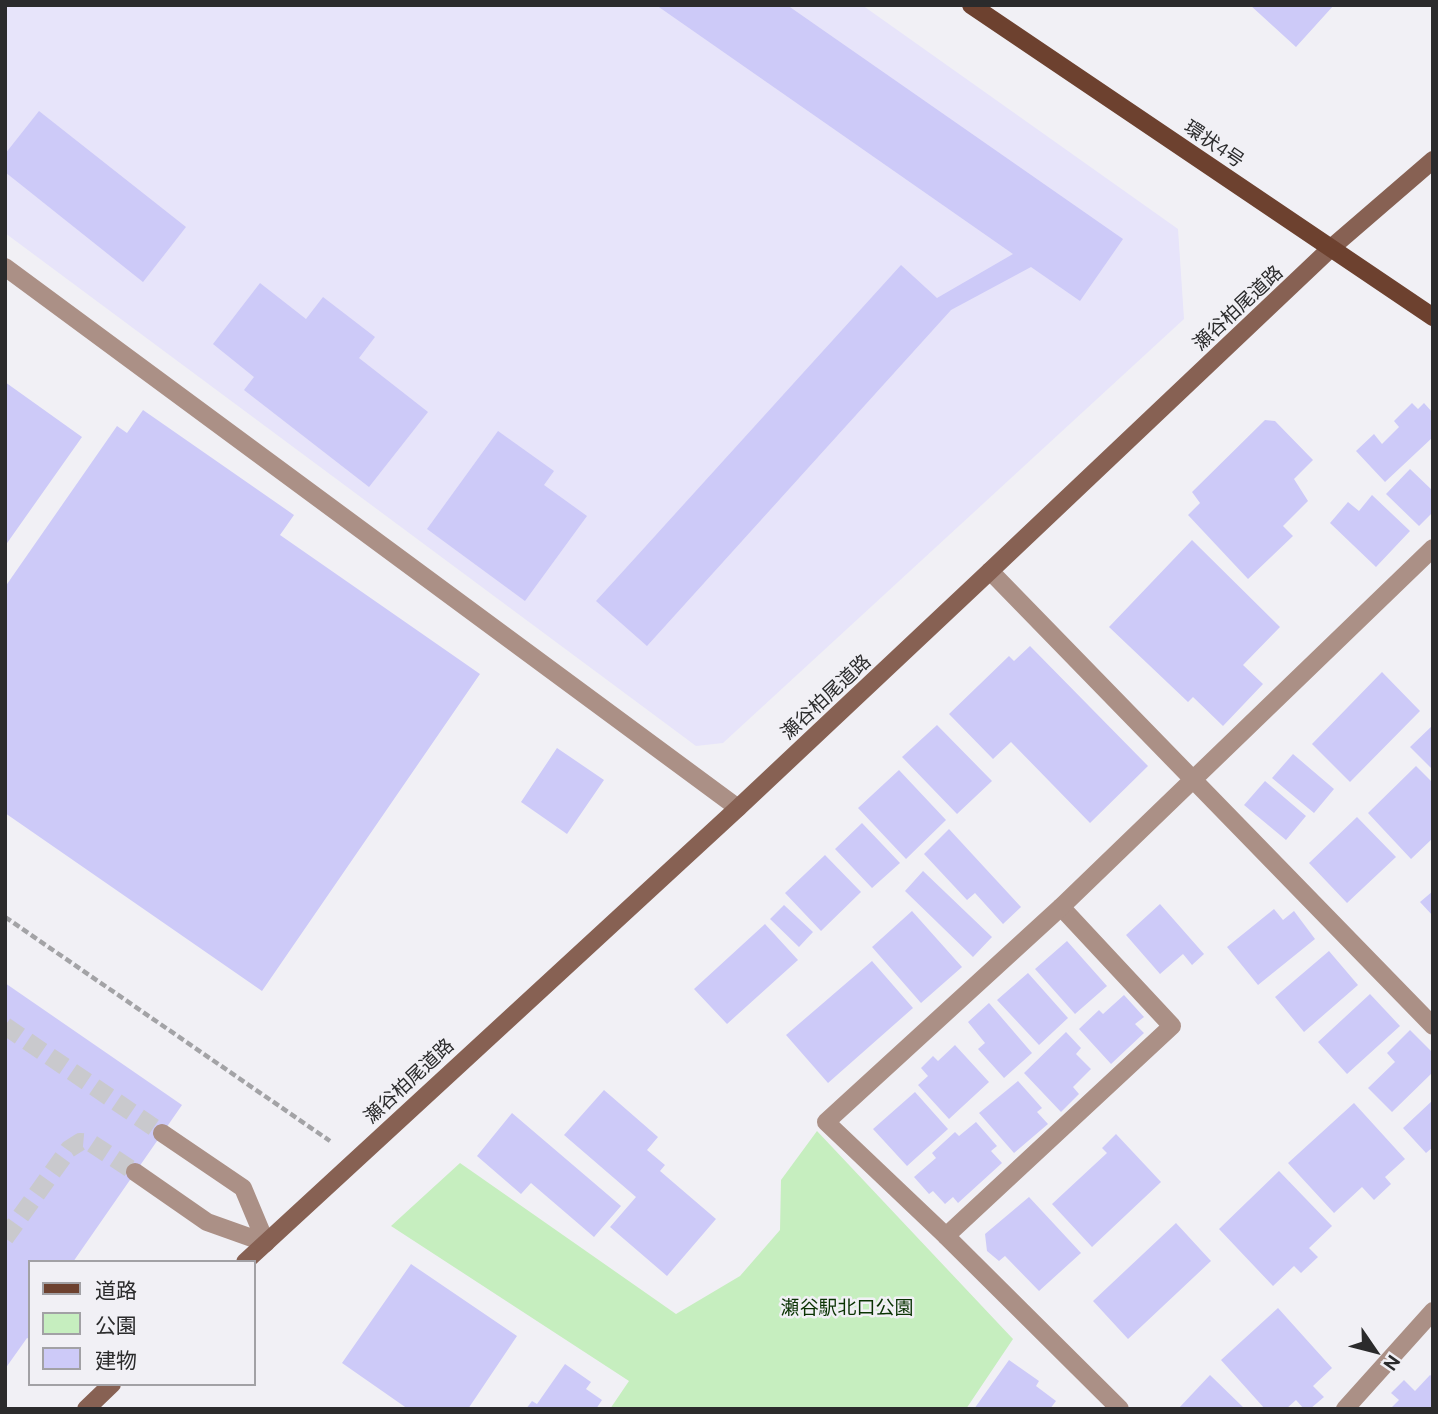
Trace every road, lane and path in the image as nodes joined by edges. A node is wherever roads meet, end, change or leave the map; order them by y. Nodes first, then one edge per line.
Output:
1 (957, 5) edge
2 (971, 5) edge
3 (983, 5) edge
4 (1013, 34) junction
5 (1433, 160) edge
6 (1331, 248) junction
7 (5, 267) edge
8 (1433, 317) edge
9 (1433, 548) edge
10 (990, 571) junction
11 (1192, 779) junction
12 (738, 808) junction
13 (1061, 907) junction
14 (5, 917) edge
15 (1433, 1026) edge
16 (162, 1133) tunnel mouth
17 (355, 1159) junction
18 (135, 1172) tunnel mouth
19 (946, 1236) junction
20 (266, 1243) junction
21 (247, 1260) edge
22 (1433, 1311) edge
23 (110, 1386) edge
24 (86, 1409) edge
25 (1120, 1409) edge
26 (1345, 1409) edge

1 - 4 main road
2 - 4 main road, 環状4号
3 - 4 main road
4 - 6 main road, 環状4号
5 - 6 main road, 瀬谷柏尾道路
6 - 8 main road, 環状4号
6 - 10 main road, 瀬谷柏尾道路
7 - 12 street
9 - 11 street
10 - 11 street
10 - 12 main road, 瀬谷柏尾道路
11 - 13 street
11 - 15 street
12 - 17 main road, 瀬谷柏尾道路
13 - 19 street
13 - 19 street
14 - 17 path
16 - 20 street
17 - 20 main road, 瀬谷柏尾道路
18 - 20 street
19 - 25 street
20 - 21 main road, 瀬谷柏尾道路
22 - 26 street
23 - 24 main road

